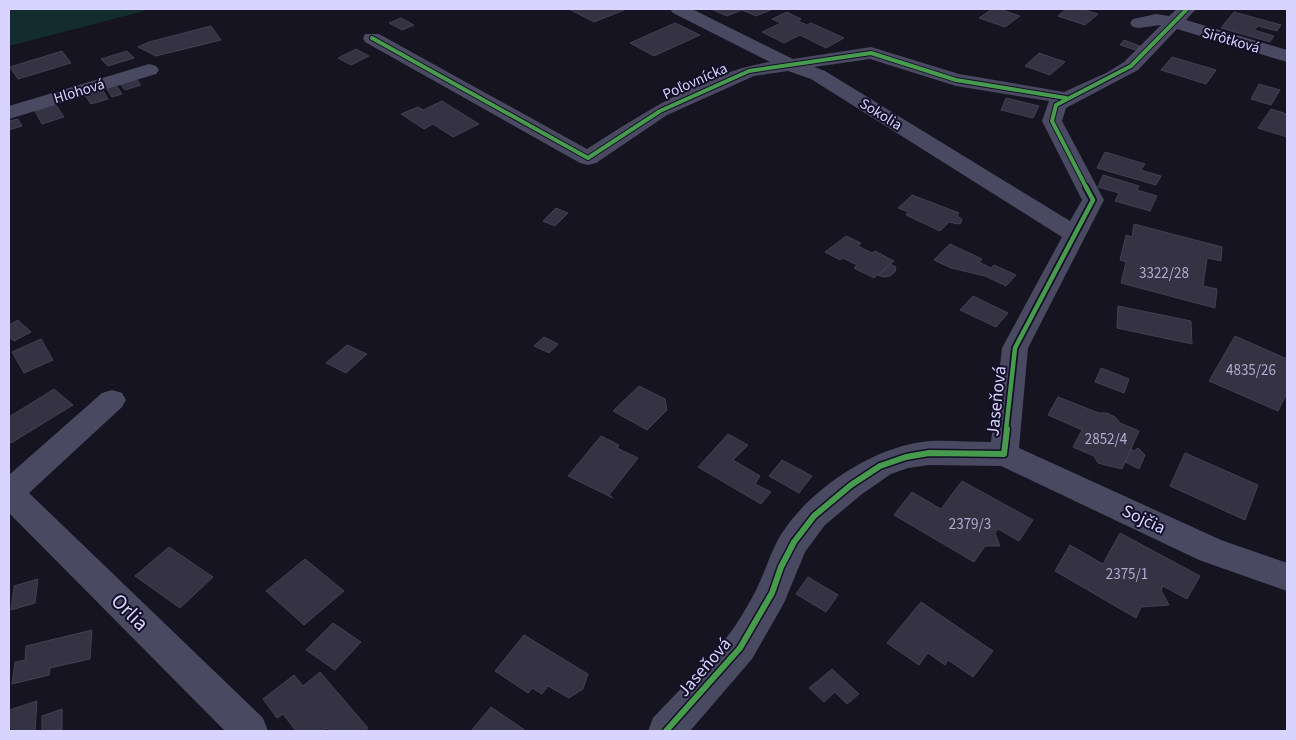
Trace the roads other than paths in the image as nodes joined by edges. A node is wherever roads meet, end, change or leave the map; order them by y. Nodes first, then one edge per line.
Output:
1 (679, 9) edge
2 (1181, 16) edge
3 (1139, 23) dead end
4 (372, 38) dead end
5 (1287, 56) edge
6 (790, 65) junction
7 (149, 70) dead end
8 (1066, 98) junction
9 (9, 113) edge
10 (1076, 235) junction
11 (112, 400) dead end
12 (1004, 454) junction
13 (9, 493) edge
14 (1287, 577) edge
15 (250, 731) edge
16 (666, 731) edge

1 - 6 street, Sokolia
2 - 3 street, Sirôtková
2 - 5 street, Sirôtková
2 - 8 street
4 - 6 street, Poľovnícka
6 - 8 street, Poľovnícka
6 - 10 street, Sokolia
7 - 9 street, Hlohová
8 - 10 street, Jaseňová
10 - 12 street, Jaseňová
11 - 13 street
12 - 14 street, Sojčia
12 - 16 street, Jaseňová
13 - 15 street, Orlia

